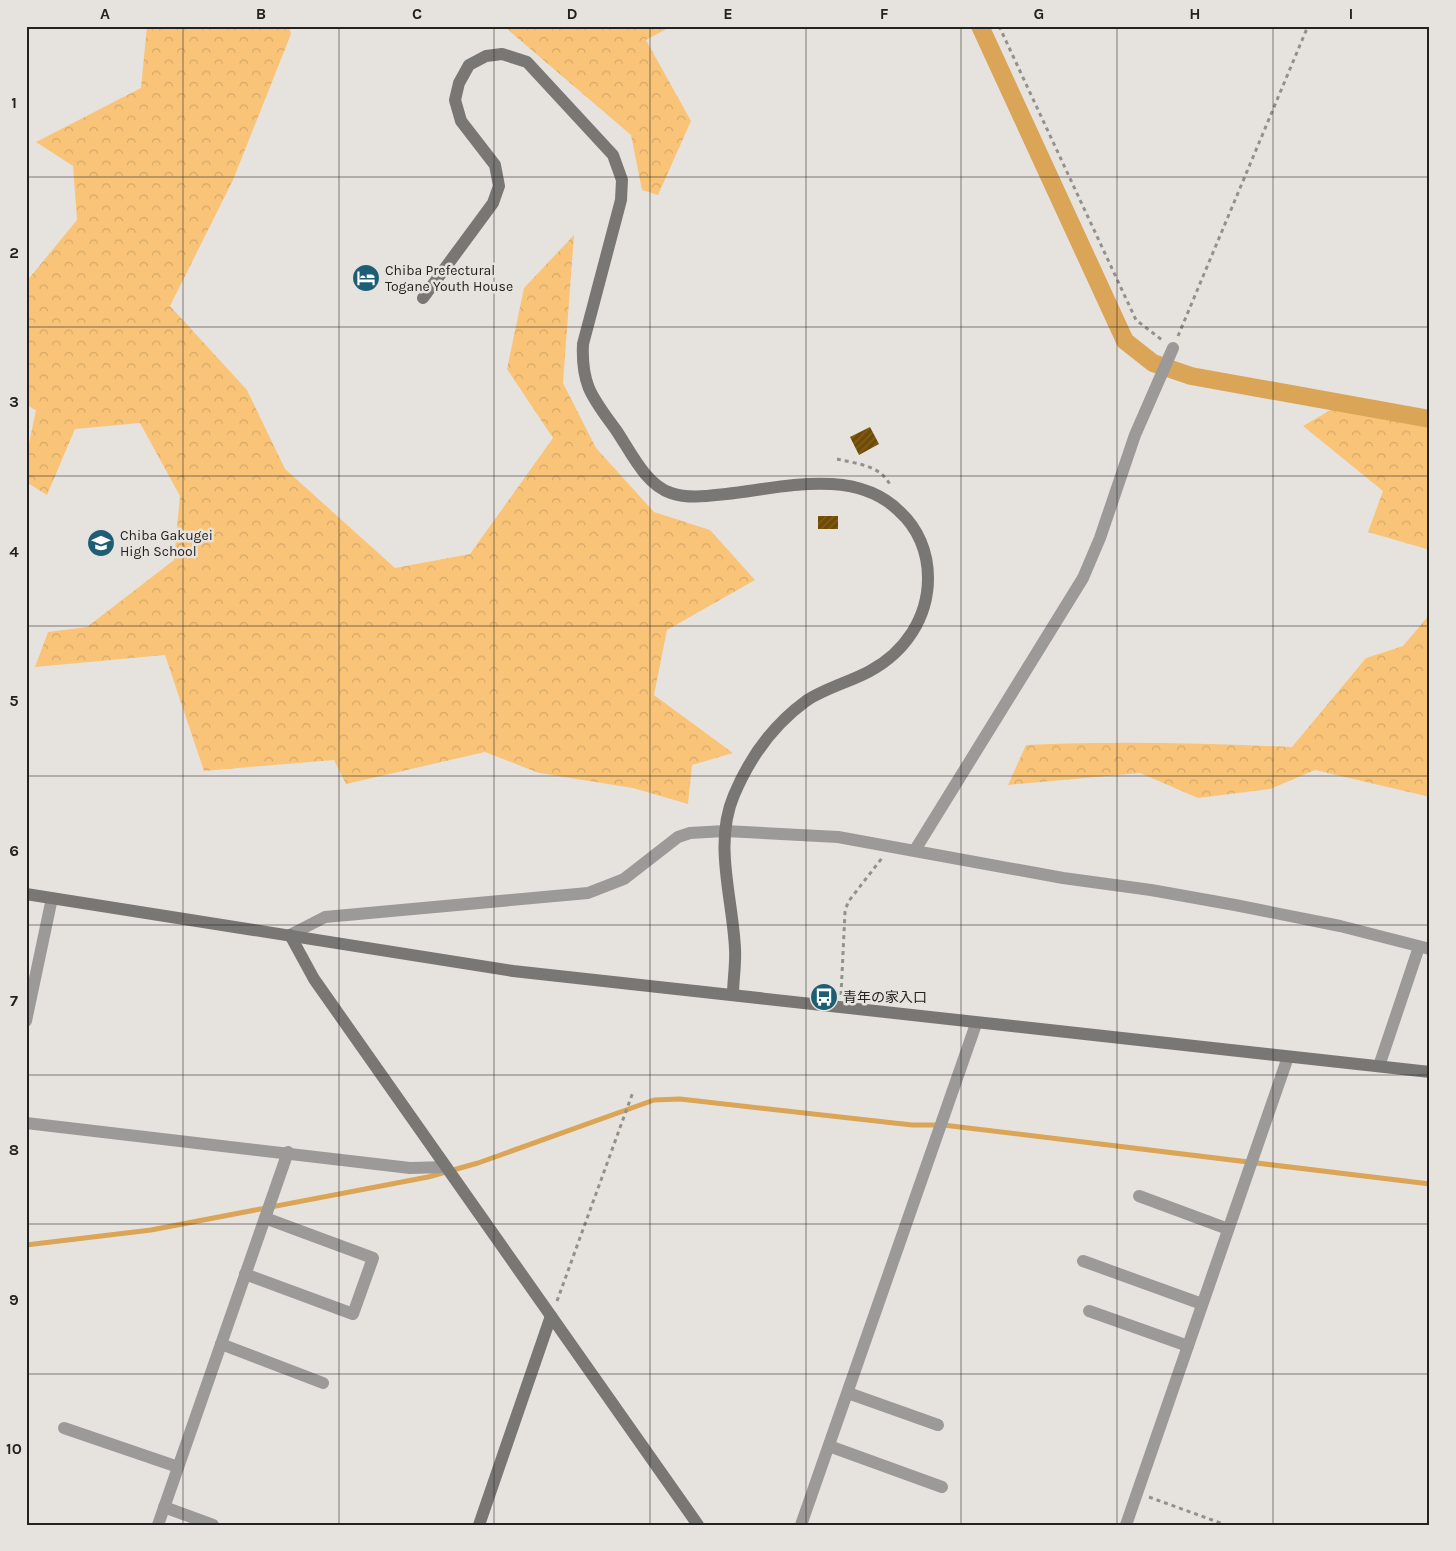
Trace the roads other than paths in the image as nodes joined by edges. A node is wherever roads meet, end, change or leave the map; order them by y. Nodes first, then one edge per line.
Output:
1 (423, 298) dead end
2 (1173, 348) road end
3 (725, 831) junction
4 (916, 850) junction
5 (26, 894) edge
6 (52, 898) junction
7 (290, 935) junction
8 (1424, 948) edge
9 (733, 995) junction
10 (26, 1021) edge
11 (976, 1024) junction
12 (1288, 1057) junction
13 (1379, 1066) junction
14 (1430, 1072) edge
15 (26, 1123) edge
16 (288, 1152) junction
17 (446, 1167) junction
18 (1139, 1196) dead end
19 (265, 1218) junction
20 (1228, 1229) junction
21 (1083, 1261) dead end
22 (245, 1274) junction
23 (1202, 1304) junction
24 (1089, 1311) dead end
25 (551, 1316) junction
26 (221, 1344) junction
27 (1188, 1346) junction
28 (323, 1383) dead end
29 (848, 1393) junction
30 (938, 1425) dead end
31 (64, 1428) dead end
32 (829, 1446) junction
33 (178, 1467) junction
34 (942, 1487) dead end
35 (164, 1507) junction
36 (158, 1525) edge
37 (213, 1525) edge
38 (479, 1525) edge
39 (698, 1525) edge
40 (801, 1525) edge
41 (1126, 1525) edge

1 - 3 street
2 - 4 street
3 - 4 street
3 - 7 street
3 - 9 street
4 - 8 street
5 - 6 street
6 - 7 street
6 - 10 street
7 - 9 street
7 - 17 street
8 - 13 street
9 - 11 street
11 - 12 street
11 - 29 street
12 - 13 street
12 - 20 street
13 - 14 street
15 - 16 street
16 - 17 street
16 - 19 street
17 - 25 street
18 - 20 street
19 - 22 street
19 - 22 street
20 - 23 street
21 - 23 street
22 - 26 street
23 - 27 street
24 - 27 street
25 - 38 street
25 - 39 street
26 - 28 street
26 - 33 street
27 - 41 street
29 - 30 street
29 - 32 street
31 - 33 street
32 - 34 street
32 - 40 street
33 - 35 street
35 - 36 street
35 - 37 street

